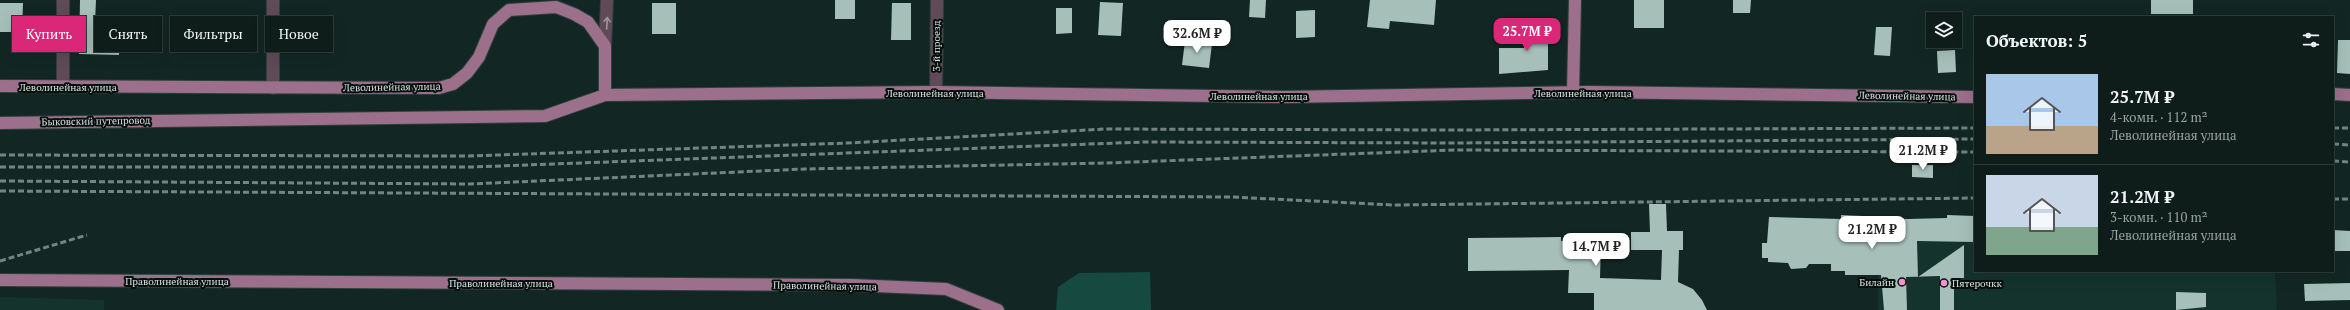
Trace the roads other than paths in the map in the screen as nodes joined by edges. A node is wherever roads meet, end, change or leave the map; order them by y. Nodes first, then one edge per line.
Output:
1 (63, 0) edge
2 (273, 0) edge
3 (608, 0) edge
4 (937, 0) edge
5 (1575, 0) edge
6 (605, 46) junction
7 (0, 86) edge
8 (63, 86) junction
9 (273, 88) junction
10 (936, 92) junction
11 (1574, 93) junction
12 (2334, 94) edge
13 (605, 95) junction
14 (2350, 95) edge
15 (1974, 97) edge
16 (192, 120) joint
17 (0, 123) edge
18 (0, 280) edge
19 (998, 310) edge

1 - 8 street
2 - 9 street
6 -> 3 street
4 - 10 street, 3-й проезд
5 - 11 main road
6 - 9 main road, Леволинейная улица
6 - 13 main road
7 - 8 main road, Леволинейная улица
8 - 9 main road, Леволинейная улица
10 - 11 main road, Леволинейная улица
10 - 13 main road, Леволинейная улица
11 - 15 main road, Леволинейная улица
12 - 14 main road
13 - 16 main road, Леволинейная улица
16 - 17 main road, Быковский путепровод
18 - 19 main road, Праволинейная улица

